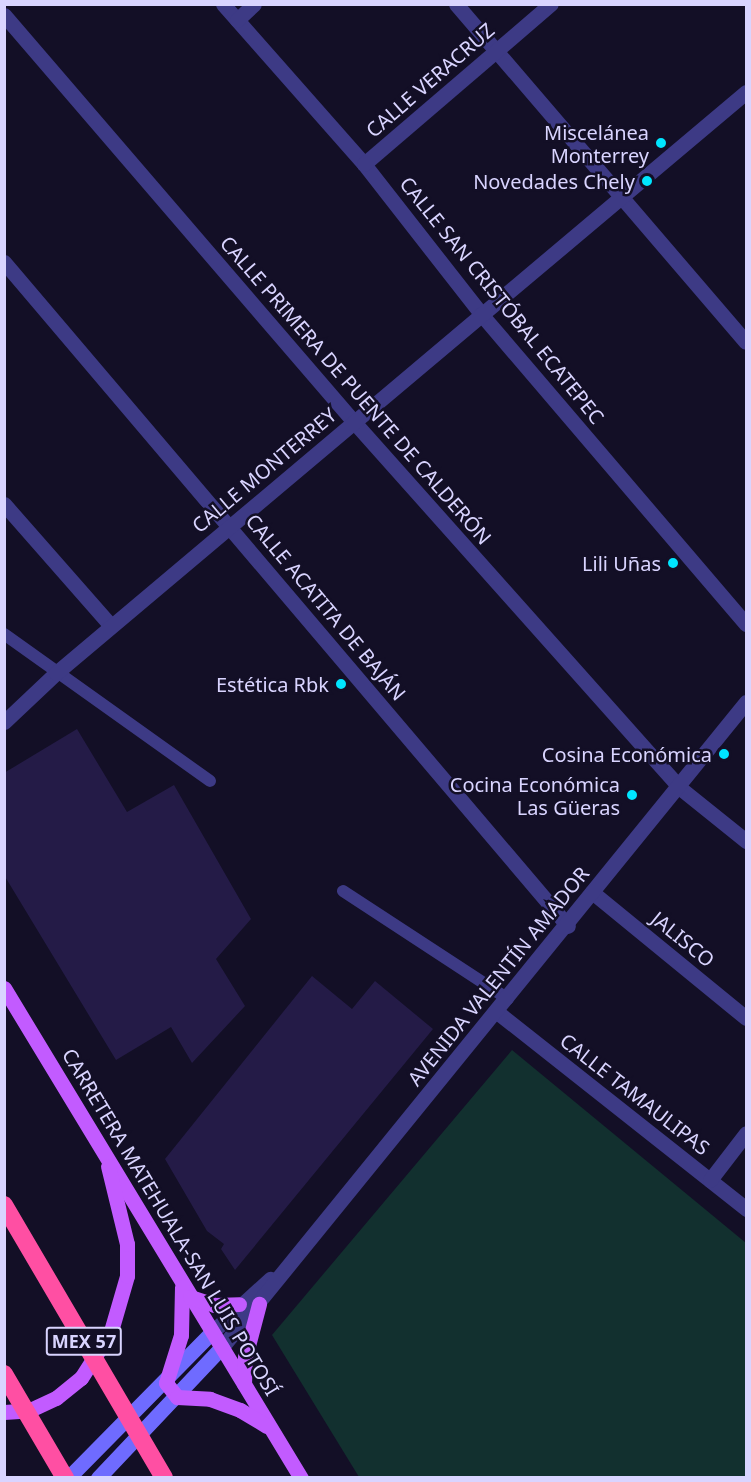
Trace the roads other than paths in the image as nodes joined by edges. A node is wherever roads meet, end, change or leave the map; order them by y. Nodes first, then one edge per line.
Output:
1 (223, 4) edge
2 (254, 4) edge
3 (456, 4) edge
4 (551, 4) edge
5 (4, 15) edge
6 (237, 20) junction
7 (496, 50) junction
8 (747, 92) edge
9 (364, 164) junction
10 (621, 195) junction
11 (4, 262) edge
12 (481, 314) junction
13 (747, 342) edge
14 (354, 422) junction
15 (4, 504) edge
16 (230, 525) junction
17 (747, 624) edge
18 (111, 626) junction
19 (4, 633) edge
20 (56, 673) junction
21 (747, 702) edge
22 (4, 722) edge
23 (210, 781) dead end
24 (681, 788) junction
25 (747, 841) edge
26 (343, 891) dead end
27 (592, 892) junction
28 (568, 926) junction
29 (4, 988) edge
30 (508, 999) junction
31 (497, 1012) junction
32 (747, 1018) edge
33 (747, 1133) edge
34 (102, 1145) junction
35 (710, 1180) junction
36 (4, 1205) edge
37 (747, 1209) edge
38 (278, 1273) junction
39 (186, 1290) junction
40 (239, 1304) junction
41 (259, 1304) junction
42 (212, 1332) junction
43 (222, 1347) junction
44 (4, 1374) edge
45 (166, 1383) junction
46 (244, 1384) junction
47 (177, 1397) junction
48 (4, 1412) edge
49 (268, 1427) junction
50 (67, 1478) edge
51 (98, 1478) edge
52 (164, 1478) edge
53 (301, 1478) edge

1 - 6 street, CALLE SAN CRISTÓBAL ECATEPEC
2 - 6 street
3 - 7 street
4 - 7 street, CALLE VERACRUZ
5 - 14 street, CALLE PRIMERA DE PUENTE DE CALDERÓN
6 - 9 street, CALLE SAN CRISTÓBAL ECATEPEC
7 - 9 street, CALLE VERACRUZ
7 - 10 street
8 - 10 street, CALLE MONTERREY
9 - 12 street, CALLE SAN CRISTÓBAL ECATEPEC
10 - 12 street, CALLE MONTERREY
10 - 13 street
11 - 16 street, CALLE ACATITA DE BAJÁN
12 - 14 street, CALLE MONTERREY
12 - 17 street, CALLE SAN CRISTÓBAL ECATEPEC
14 - 16 street, CALLE MONTERREY
14 - 24 street, CALLE PRIMERA DE PUENTE DE CALDERÓN
15 - 18 street
16 - 18 street, CALLE MONTERREY
16 - 28 street, CALLE ACATITA DE BAJÁN
18 - 20 street, CALLE MONTERREY
19 - 20 lane
20 - 22 street, CALLE MONTERREY
20 - 23 lane
21 - 24 street, AVENIDA VALENTÍN AMADOR
24 - 25 street, CALLE PRIMERA DE PUENTE DE CALDERÓN
24 - 27 street, AVENIDA VALENTÍN AMADOR
26 - 30 lane
27 - 28 street, AVENIDA VALENTÍN AMADOR
27 - 32 street, JALISCO
28 - 30 street, AVENIDA VALENTÍN AMADOR
29 - 34 main road, CARRETERA MATEHUALA-SAN LUIS POTOSÍ
30 - 31 street, AVENIDA VALENTÍN AMADOR
31 - 35 street, CALLE TAMAULIPAS
31 - 38 street, AVENIDA VALENTÍN AMADOR
33 - 35 street
34 - 39 main road, CARRETERA MATEHUALA-SAN LUIS POTOSÍ
34 - 48 main road
35 - 37 street, CALLE TAMAULIPAS
36 - 52 highway, MEX 57, bridge
38 - 40 street, AVENIDA VALENTÍN AMADOR
38 - 41 street, AVENIDA VALENTÍN AMADOR
39 - 40 main road
39 - 42 main road, CARRETERA MATEHUALA-SAN LUIS POTOSÍ
39 - 45 main road
40 - 42 street, AVENIDA VALENTÍN AMADOR
41 - 43 street, AVENIDA VALENTÍN AMADOR
41 - 46 main road
42 - 43 main road, CARRETERA MATEHUALA-SAN LUIS POTOSÍ
42 - 45 main road, AVENIDA VALENTÍN AMADOR
43 - 46 main road, CARRETERA MATEHUALA-SAN LUIS POTOSÍ
43 - 47 main road, AVENIDA VALENTÍN AMADOR
44 - 50 highway, bridge
45 - 47 main road
45 - 50 main road, AVENIDA VALENTÍN AMADOR
46 - 49 main road, CARRETERA MATEHUALA-SAN LUIS POTOSÍ
47 - 49 main road
47 - 51 main road, AVENIDA VALENTÍN AMADOR
49 - 53 main road, CARRETERA MATEHUALA-SAN LUIS POTOSÍ

